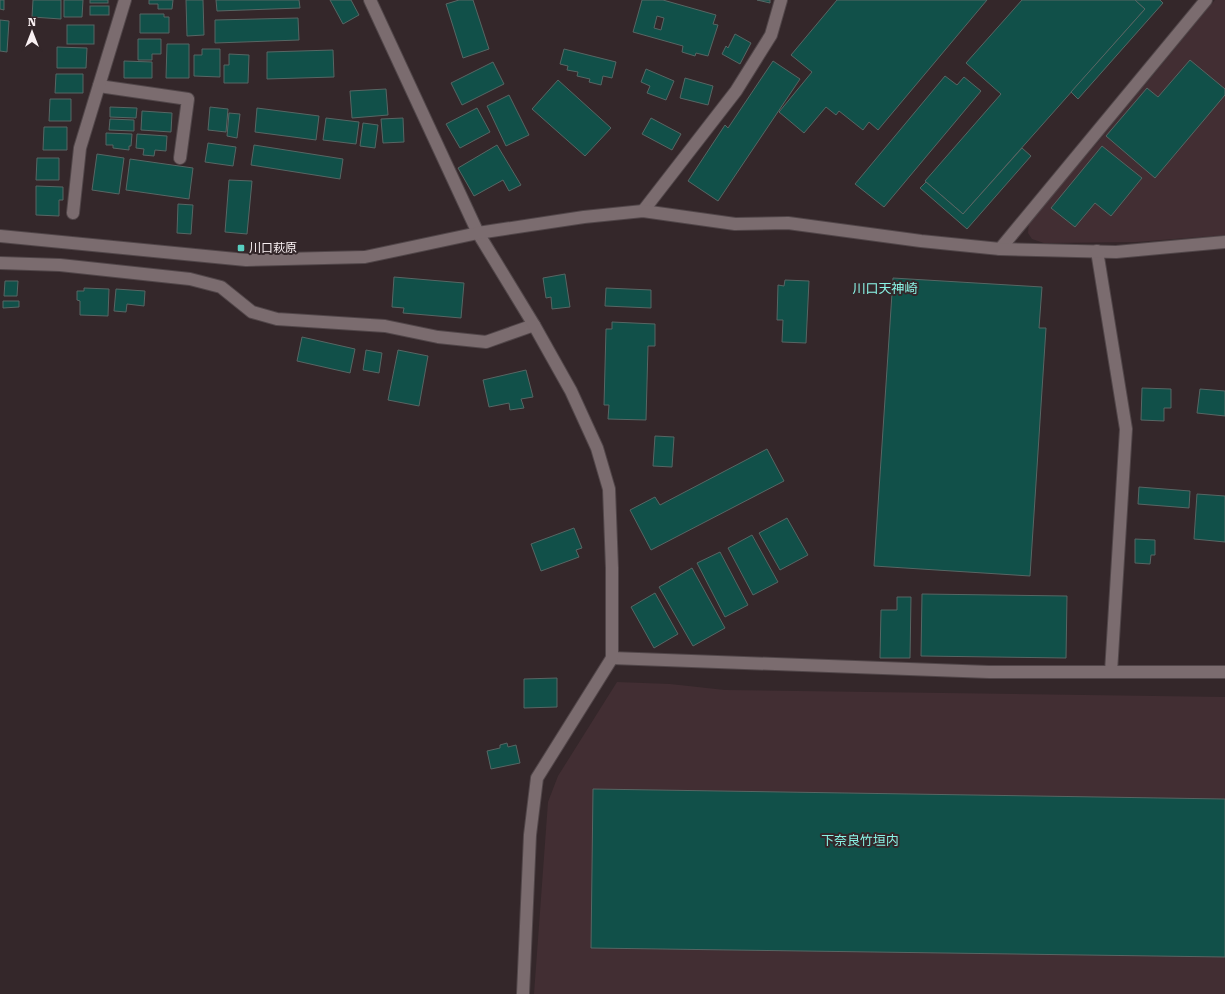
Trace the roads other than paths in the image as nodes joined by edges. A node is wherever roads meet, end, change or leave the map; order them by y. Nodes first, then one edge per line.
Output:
1 (125, 0) edge
2 (370, 0) edge
3 (781, 0) edge
4 (1206, 0) edge
5 (99, 86) junction
6 (180, 158) dead end
7 (643, 211) junction
8 (73, 213) dead end
9 (478, 233) junction
10 (0, 236) edge
11 (1225, 242) edge
12 (1000, 249) junction
13 (1097, 252) junction
14 (0, 263) edge
15 (534, 325) junction
16 (612, 658) junction
17 (1111, 672) junction
18 (1225, 672) edge
19 (523, 994) edge

1 - 5 street
2 - 9 street
3 - 7 street
4 - 12 street
5 - 6 street
5 - 8 street
7 - 9 street
7 - 12 street
9 - 10 street
9 - 15 street
11 - 13 street
12 - 13 street
13 - 17 street
14 - 15 street
15 - 16 street
16 - 17 street
16 - 19 street
17 - 18 street

